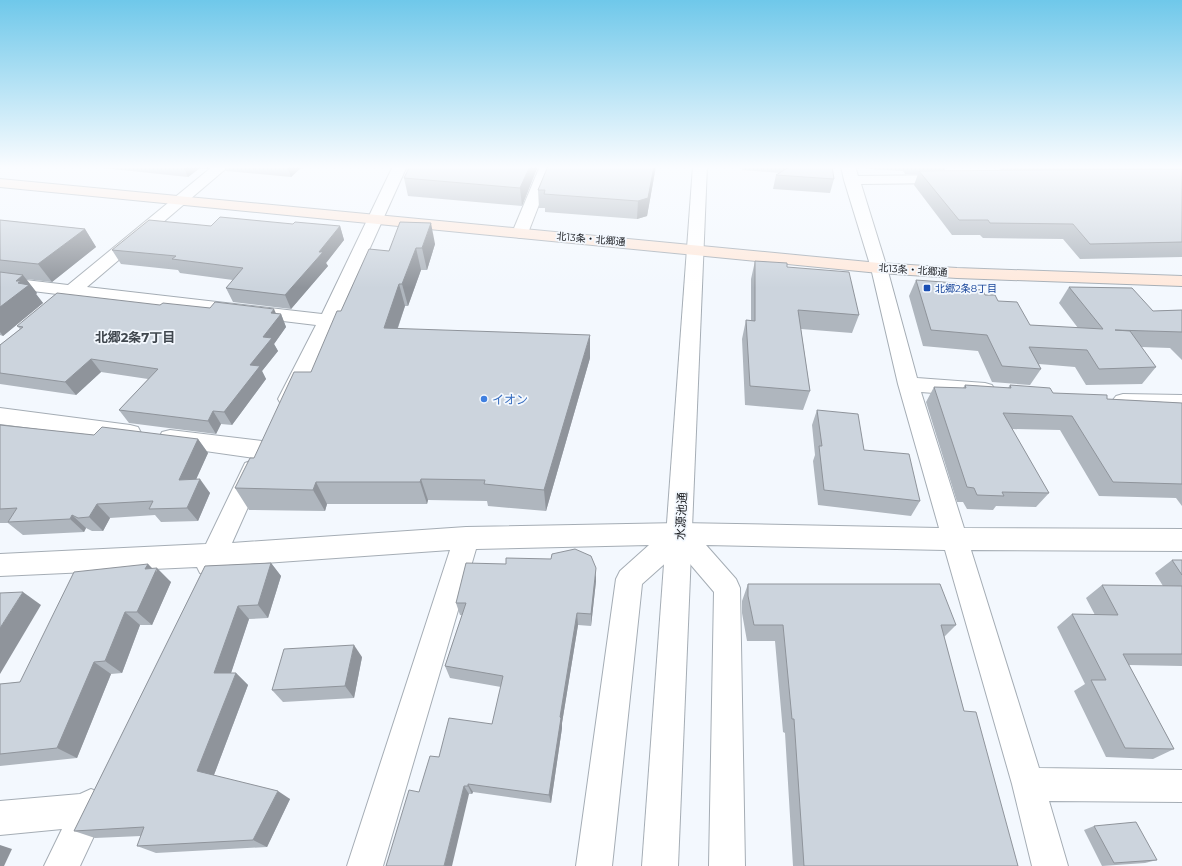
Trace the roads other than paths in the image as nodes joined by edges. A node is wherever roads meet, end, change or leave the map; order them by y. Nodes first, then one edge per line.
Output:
1 (174, 206) edge
2 (236, 206) edge
3 (381, 206) edge
4 (531, 206) edge
5 (698, 206) edge
6 (860, 206) edge
7 (375, 220) junction
8 (520, 233) junction
9 (696, 250) junction
10 (879, 268) junction
11 (1182, 281) edge
12 (0, 282) edge
13 (71, 291) junction
14 (53, 306) edge
15 (328, 321) junction
16 (908, 384) junction
17 (1001, 391) edge
18 (1101, 399) edge
19 (1182, 402) edge
20 (0, 416) edge
21 (271, 431) junction
22 (680, 534) junction
23 (466, 538) junction
24 (955, 539) junction
25 (1182, 540) edge
26 (214, 554) junction
27 (0, 565) edge
28 (200, 583) edge
29 (1028, 784) junction
30 (1182, 786) edge
31 (0, 818) edge
32 (62, 866) edge
33 (365, 866) edge
34 (594, 866) edge
35 (660, 866) edge
36 (727, 866) edge
37 (1050, 866) edge

1 - 13 street
2 - 7 main road, 北13条・北郷通
3 - 7 street
4 - 8 street
5 - 9 street, 水源池通
6 - 10 street
7 - 8 main road, 北13条・北郷通
7 - 15 street
8 - 9 main road, 北13条・北郷通
9 - 10 main road, 北13条・北郷通
9 - 22 street, 水源池通
10 - 11 main road, 北13条・北郷通
10 - 16 street
12 - 13 street
13 - 14 street
13 - 15 street
15 - 21 street
16 - 17 street
16 - 24 street
18 - 19 street
20 - 21 street
21 - 26 street
22 - 23 street
22 - 24 street
22 - 34 street
22 - 35 street, 水源池通
22 - 36 street
23 - 26 street
23 - 33 street
24 - 25 street
24 - 29 street
26 - 27 street
26 - 28 street
29 - 30 street
29 - 37 street
31 - 32 street

